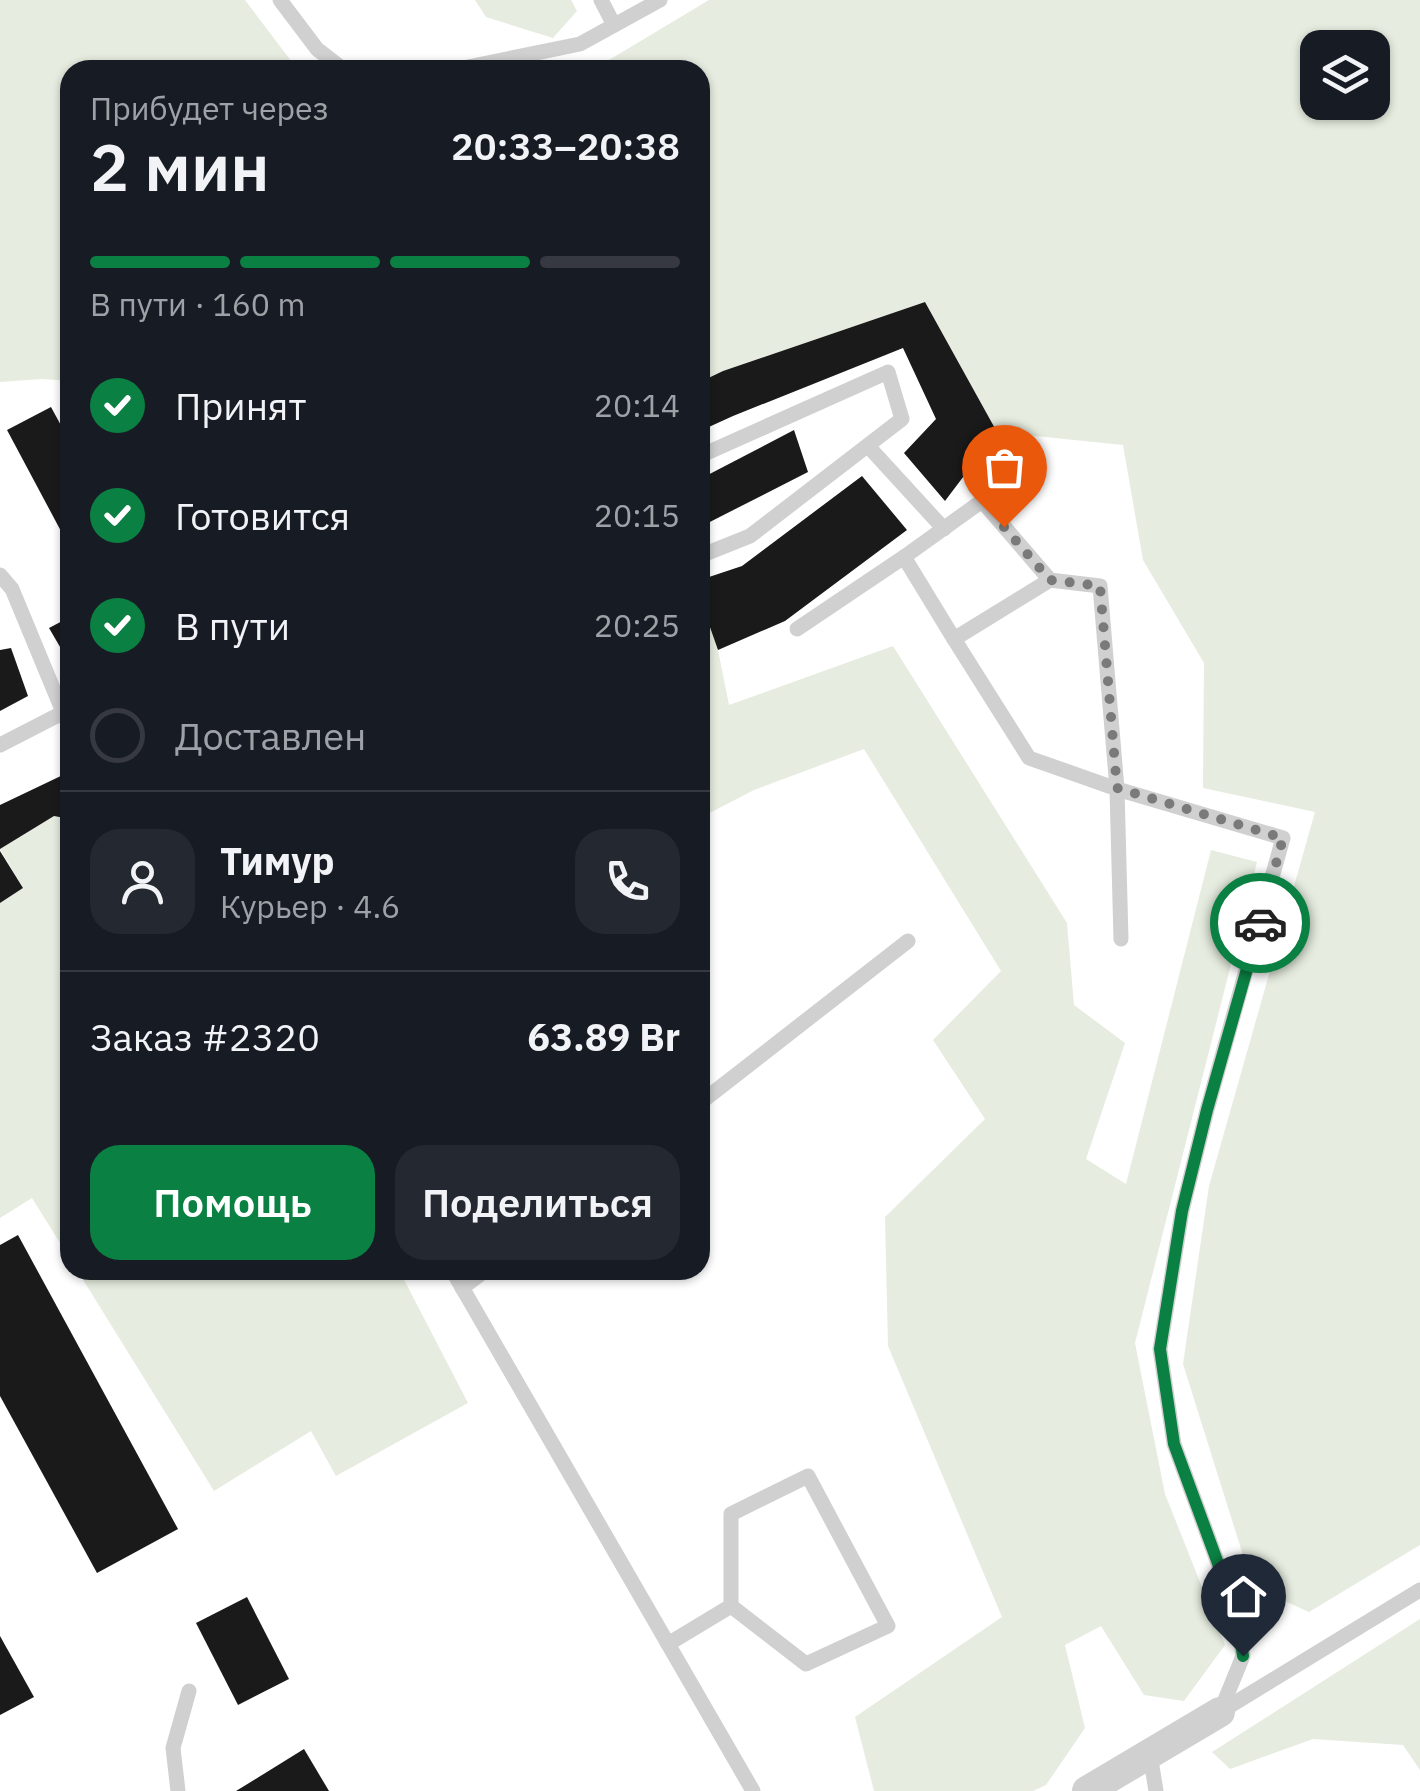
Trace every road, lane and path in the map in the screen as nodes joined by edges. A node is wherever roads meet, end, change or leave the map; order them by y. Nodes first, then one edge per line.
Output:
1 (280, 0) edge
2 (601, 0) edge
3 (660, 0) edge
4 (614, 25) junction
5 (330, 60) edge
6 (501, 60) edge
7 (868, 446) junction
8 (710, 452) edge
9 (944, 529) junction
10 (710, 552) edge
11 (904, 557) junction
12 (0, 574) edge
13 (1050, 580) junction
14 (797, 629) dead end
15 (954, 639) junction
16 (60, 694) edge
17 (60, 714) edge
18 (0, 745) edge
19 (1117, 788) junction
20 (1121, 939) dead end
21 (908, 941) dead end
22 (710, 1095) edge
23 (458, 1280) edge
24 (473, 1280) edge
25 (462, 1288) junction
26 (1420, 1590) edge
27 (731, 1606) junction
28 (668, 1644) junction
29 (189, 1691) dead end
30 (1220, 1712) junction
31 (1150, 1754) junction
32 (178, 1791) edge
33 (753, 1791) edge
34 (1087, 1791) edge
35 (1156, 1791) edge

1 - 5 lane
2 - 4 lane
3 - 4 lane
4 - 6 lane
7 - 8 lane
7 - 9 lane
7 - 10 lane
9 - 11 lane
9 - 13 lane
11 - 14 lane
11 - 15 lane
12 - 16 lane
13 - 15 lane
13 - 19 lane
15 - 19 lane
17 - 18 lane
19 - 20 lane
19 - 30 lane
21 - 22 lane
23 - 25 lane
24 - 25 lane
25 - 28 lane
26 - 30 lane
27 - 27 lane
27 - 28 lane
28 - 33 lane
29 - 32 lane
30 - 31 street
31 - 34 street
31 - 35 lane

